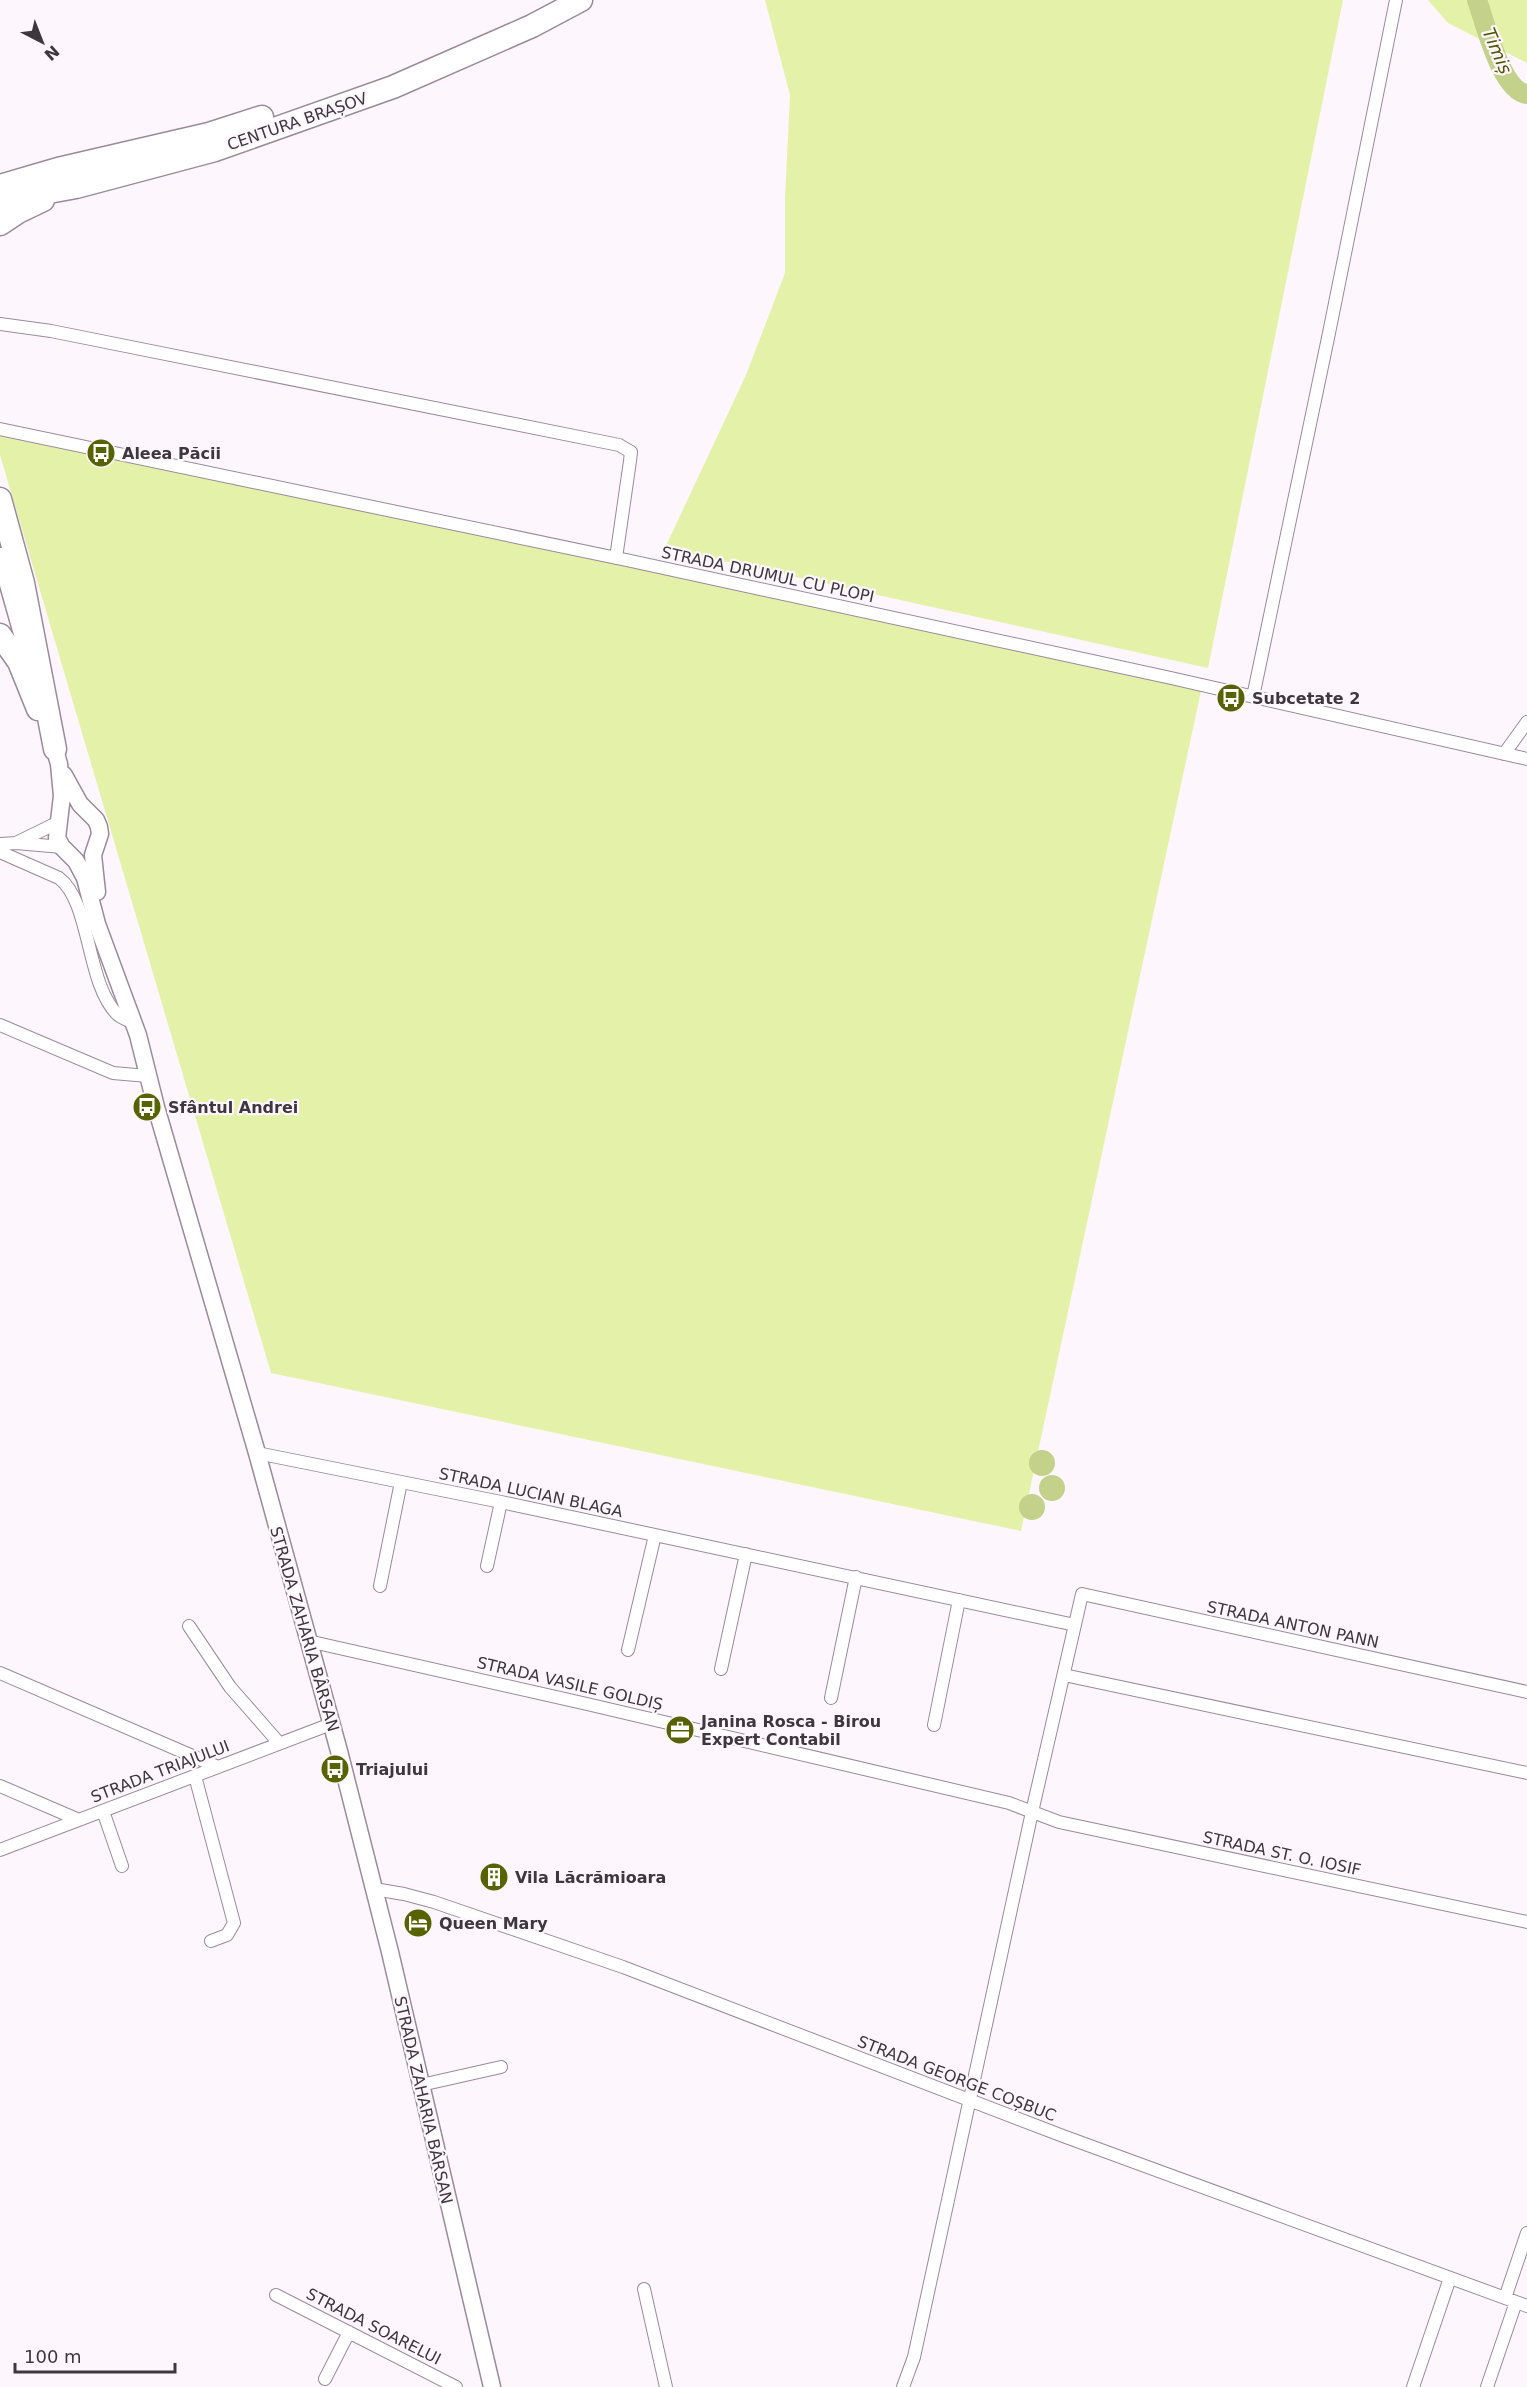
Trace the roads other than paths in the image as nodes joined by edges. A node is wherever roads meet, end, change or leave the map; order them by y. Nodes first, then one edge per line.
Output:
1 (552, 0) edge
2 (581, 0) edge
3 (1396, 0) edge
4 (58, 169) junction
5 (0, 174) edge
6 (0, 186) edge
7 (76, 187) junction
8 (0, 201) edge
9 (0, 224) edge
10 (0, 324) edge
11 (0, 429) edge
12 (0, 499) edge
13 (0, 556) edge
14 (616, 558) junction
15 (0, 635) edge
16 (1253, 697) junction
17 (1527, 722) edge
18 (1504, 754) junction
19 (57, 756) junction
20 (1527, 759) edge
21 (85, 812) junction
22 (60, 821) junction
23 (16, 843) junction
24 (0, 844) edge
25 (95, 846) junction
26 (66, 850) junction
27 (0, 852) edge
28 (106, 948) junction
29 (134, 1023) junction
30 (0, 1025) edge
31 (148, 1076) junction
32 (256, 1453) junction
33 (401, 1482) junction
34 (501, 1502) junction
35 (655, 1535) junction
36 (746, 1554) junction
37 (487, 1566) dead end
38 (856, 1577) junction
39 (380, 1586) dead end
40 (959, 1600) junction
41 (1075, 1625) junction
42 (189, 1626) dead end
43 (308, 1641) junction
44 (628, 1650) dead end
45 (721, 1669) dead end
46 (0, 1673) edge
47 (1064, 1675) junction
48 (1527, 1692) edge
49 (831, 1698) dead end
50 (332, 1724) junction
51 (934, 1725) dead end
52 (279, 1743) junction
53 (218, 1767) junction
54 (1527, 1773) edge
55 (195, 1776) junction
56 (0, 1786) edge
57 (103, 1811) junction
58 (1032, 1812) junction
59 (79, 1820) junction
60 (0, 1850) edge
61 (122, 1866) dead end
62 (374, 1889) junction
63 (1527, 1922) edge
64 (211, 1941) dead end
65 (501, 2067) dead end
66 (421, 2085) junction
67 (969, 2101) junction
68 (1527, 2233) edge
69 (1449, 2278) junction
70 (644, 2289) dead end
71 (276, 2295) dead end
72 (1516, 2302) edge
73 (349, 2332) junction
74 (325, 2379) dead end
75 (456, 2387) edge
76 (492, 2387) edge
77 (666, 2387) edge
78 (903, 2387) edge
79 (1413, 2387) edge
80 (1487, 2387) edge

1 - 4 highway, CENTURA BRAȘOV
2 - 7 highway, CENTURA BRAȘOV
3 - 16 street
4 - 5 highway
4 - 6 highway, CENTURA BRAȘOV
7 - 8 highway, CENTURA BRAȘOV
7 - 9 highway
10 - 14 street
11 - 14 street, STRADA DRUMUL CU PLOPI
12 - 19 highway
13 - 19 main road
14 - 16 street, STRADA DRUMUL CU PLOPI
15 - 19 highway
16 - 18 street, STRADA DRUMUL CU PLOPI
17 - 18 street
18 - 20 street, STRADA DRUMUL CU PLOPI
19 - 21 main road
19 - 22 main road
21 - 22 main road
21 - 25 main road
22 - 23 street
22 - 26 main road
23 - 24 street
23 - 26 street
25 - 26 main road
25 - 28 main road
26 - 28 main road
27 - 29 street
28 - 29 main road, STRADA ZAHARIA BÂRSAN
29 - 31 main road, STRADA ZAHARIA BÂRSAN
30 - 31 street
31 - 32 main road, STRADA ZAHARIA BÂRSAN
32 - 33 street, STRADA LUCIAN BLAGA
32 - 43 main road, STRADA ZAHARIA BÂRSAN
33 - 34 street, STRADA LUCIAN BLAGA
33 - 39 street
34 - 35 street, STRADA LUCIAN BLAGA
34 - 37 street
35 - 36 street, STRADA LUCIAN BLAGA
35 - 44 street
36 - 38 street, STRADA LUCIAN BLAGA
36 - 45 street
38 - 40 street, STRADA LUCIAN BLAGA
38 - 49 street
40 - 41 street, STRADA LUCIAN BLAGA
40 - 51 street
41 - 47 street
41 - 48 street, STRADA ANTON PANN
42 - 52 street
43 - 50 main road, STRADA ZAHARIA BÂRSAN
43 - 58 street, STRADA VASILE GOLDIȘ
46 - 53 street
47 - 54 street
47 - 58 street
50 - 52 street, STRADA TRIAJULUI
50 - 62 main road, STRADA ZAHARIA BÂRSAN
52 - 53 street, STRADA TRIAJULUI
53 - 55 street, STRADA TRIAJULUI
55 - 57 street, STRADA TRIAJULUI
55 - 64 street
56 - 59 street
57 - 59 street, STRADA TRIAJULUI
57 - 61 street
58 - 63 street, STRADA ST. O. IOSIF
58 - 67 street
59 - 60 street, STRADA TRIAJULUI
62 - 66 main road, STRADA ZAHARIA BÂRSAN
62 - 67 street, STRADA GEORGE COȘBUC
65 - 66 street
66 - 76 main road, STRADA ZAHARIA BÂRSAN
67 - 69 street, STRADA GEORGE COȘBUC
67 - 78 street
68 - 72 street
69 - 72 street, STRADA GEORGE COȘBUC
69 - 79 street
70 - 77 street
71 - 73 street, STRADA SOARELUI
72 - 80 street
73 - 74 street
73 - 75 street, STRADA SOARELUI

